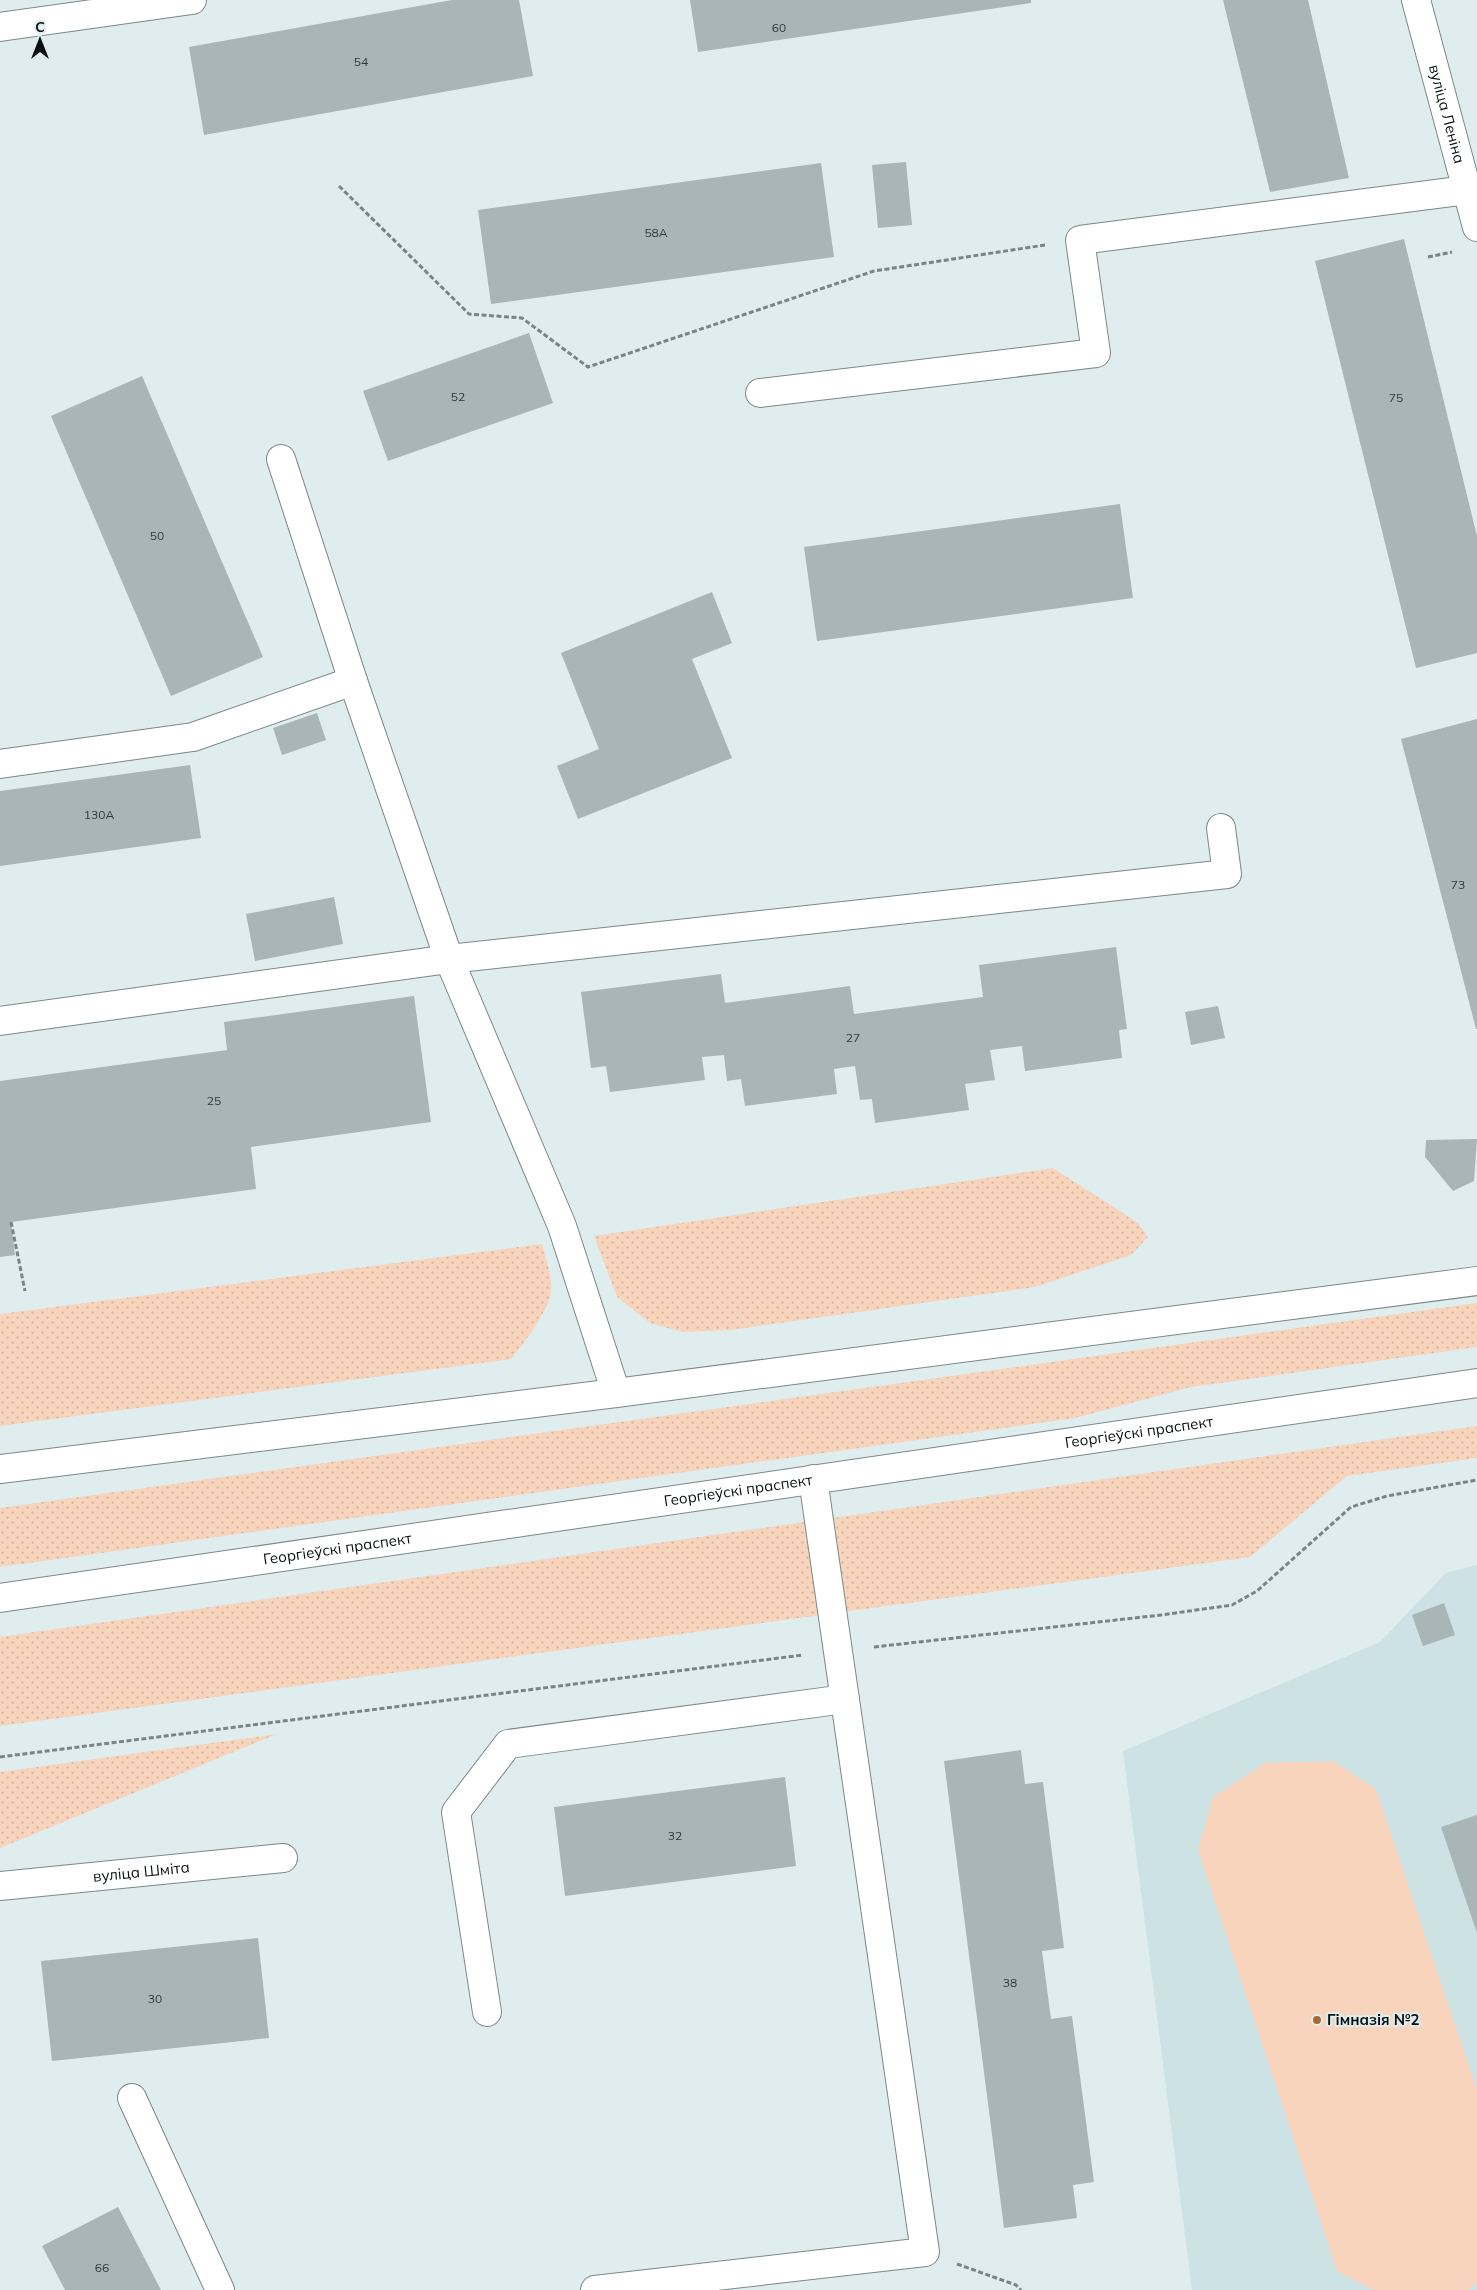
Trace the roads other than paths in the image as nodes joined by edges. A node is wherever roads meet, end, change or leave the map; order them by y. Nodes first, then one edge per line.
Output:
1 (192, 0) edge
2 (1416, 0) edge
3 (0, 27) edge
4 (1467, 190) junction
5 (1477, 227) edge
6 (760, 394) dead end
7 (281, 459) dead end
8 (353, 681) junction
9 (0, 764) edge
10 (1221, 828) dead end
11 (450, 958) junction
12 (0, 1021) edge
13 (1477, 1281) edge
14 (1477, 1383) edge
15 (616, 1393) junction
16 (0, 1469) edge
17 (813, 1479) junction
18 (0, 1598) edge
19 (845, 1699) junction
20 (282, 1858) dead end
21 (1, 1885) edge
22 (487, 2012) dead end
23 (132, 2098) dead end
24 (220, 2290) edge
25 (595, 2290) edge

1 - 3 main road
2 - 4 main road, вуліца Леніна
4 - 5 main road, вуліца Леніна
4 - 6 main road
7 - 8 main road
8 - 9 main road
8 - 11 main road
10 - 11 main road
11 - 12 main road
11 - 15 main road
13 - 15 main road
14 - 17 main road, Георгіеўскі праспект
15 - 16 main road
17 - 18 main road, Георгіеўскі праспект
17 - 19 main road
19 - 22 main road
19 - 25 main road
20 - 21 main road, вуліца Шміта
23 - 24 main road

